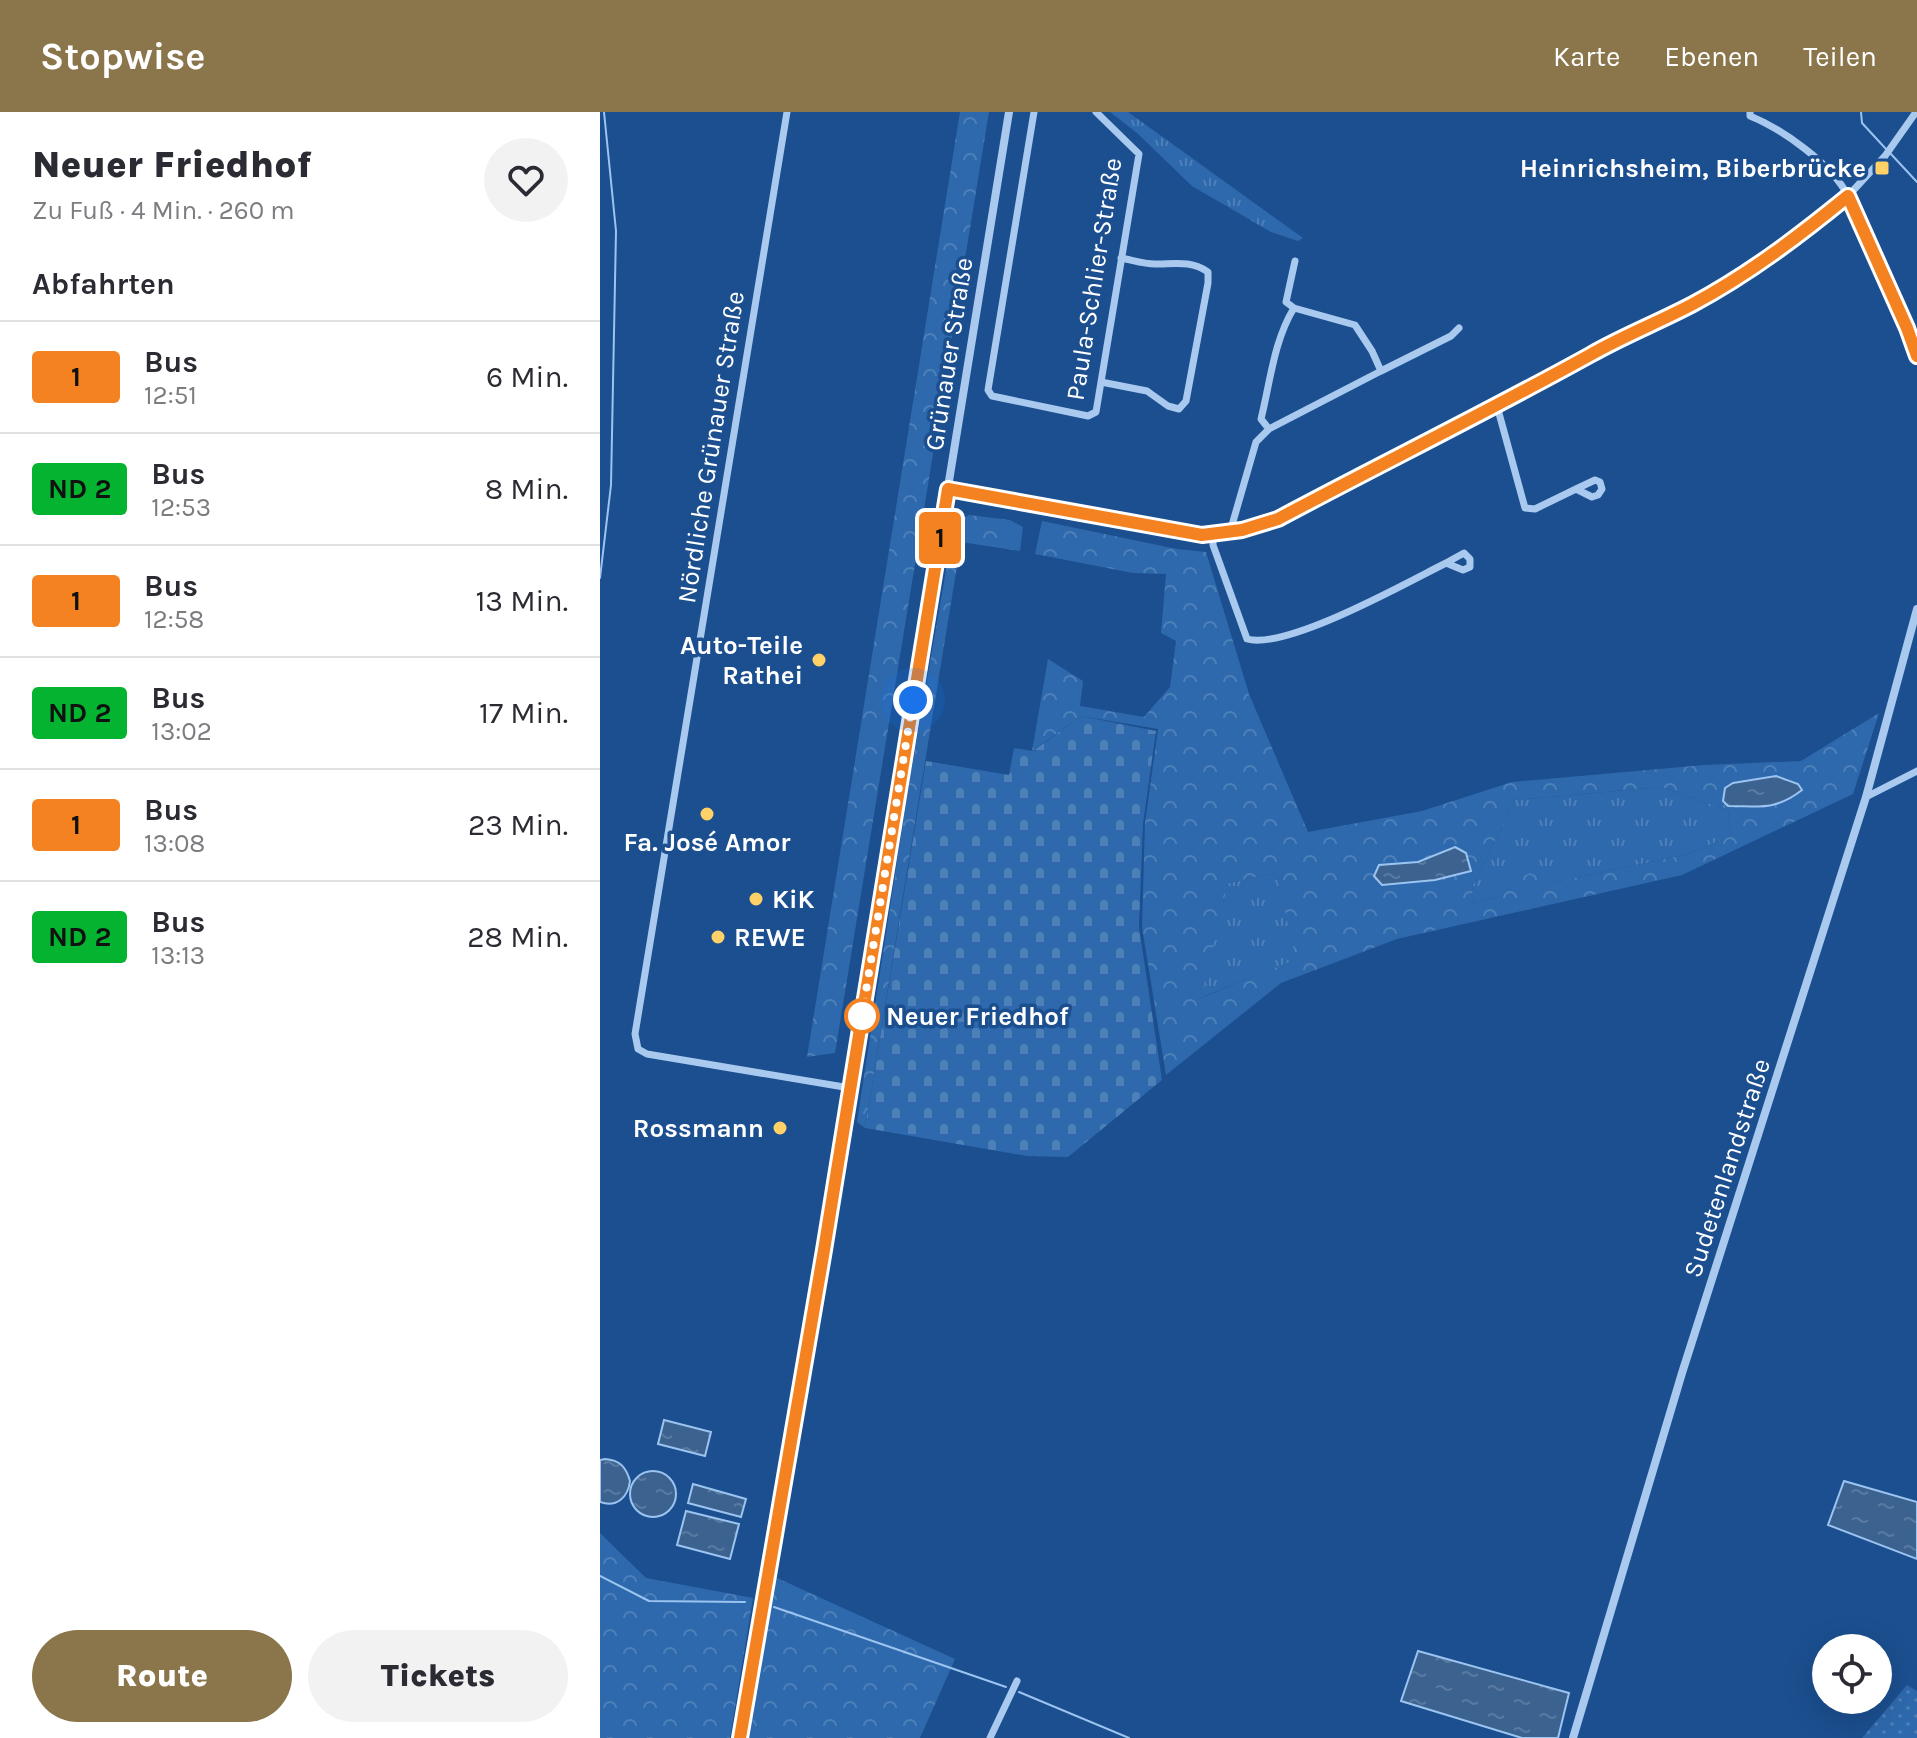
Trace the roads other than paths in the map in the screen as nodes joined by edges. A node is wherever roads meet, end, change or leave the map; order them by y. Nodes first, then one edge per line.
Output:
1 (787, 112) edge
2 (1009, 112) edge
3 (1034, 112) edge
4 (1096, 112) edge
5 (1750, 112) edge
6 (1916, 112) edge
7 (1848, 196) junction
8 (1121, 258) junction
9 (1295, 261) dead end
10 (1294, 308) junction
11 (1459, 328) dead end
12 (1917, 356) edge
13 (1381, 371) junction
14 (1101, 382) junction
15 (1497, 406) junction
16 (1269, 429) junction
17 (948, 489) junction
18 (1576, 489) dead end
19 (1230, 532) junction
20 (1213, 535) junction
21 (1446, 563) dead end
22 (1917, 609) edge
23 (1917, 771) edge
24 (1866, 797) junction
25 (850, 1088) junction
26 (1017, 1681) dead end
27 (740, 1738) edge
28 (990, 1738) edge
29 (1573, 1738) edge

1 - 25 street, Nördliche Grünauer Straße
2 - 17 street, Grünauer Straße
3 - 14 street, Paula-Schlier-Straße
4 - 8 street, Paula-Schlier-Straße
5 - 7 street
6 - 7 street
7 - 12 street
7 - 15 street
8 - 14 street, Paula-Schlier-Straße
8 - 14 street
9 - 10 street
10 - 13 street
10 - 16 street
11 - 13 street
13 - 16 street
15 - 18 street
15 - 19 street
16 - 19 street
17 - 20 street
17 - 25 street, Grünauer Straße
19 - 20 street
20 - 21 street
22 - 24 street, Sudetenlandstraße
23 - 24 street
24 - 29 street, Sudetenlandstraße
25 - 27 street, Grünauer Straße
26 - 28 street

